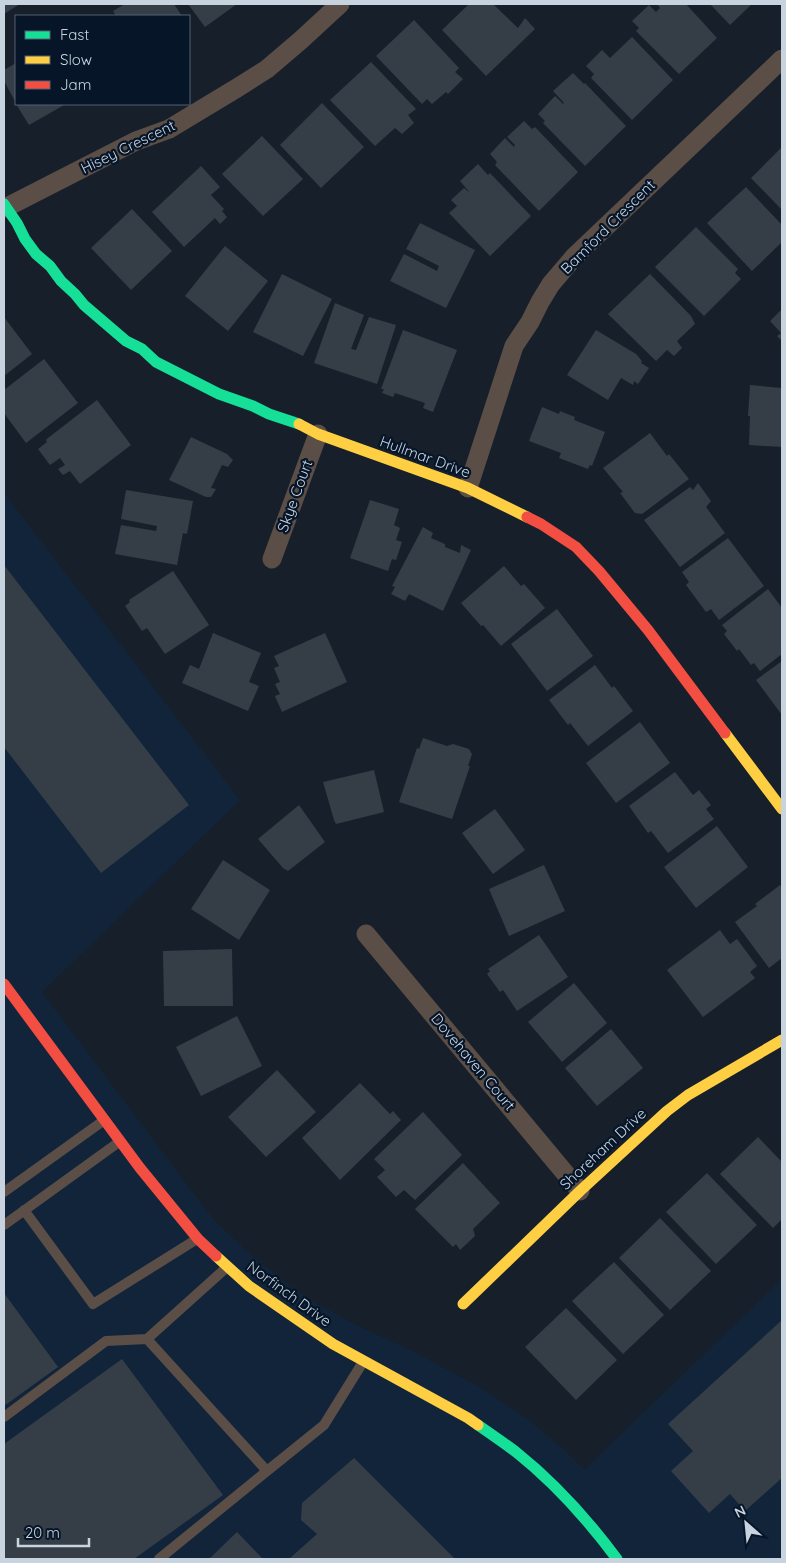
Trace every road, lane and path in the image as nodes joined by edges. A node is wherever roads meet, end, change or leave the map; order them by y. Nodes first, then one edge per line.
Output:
1 (340, 4) edge
2 (782, 59) edge
3 (5, 206) edge
4 (318, 434) junction
5 (468, 488) junction
6 (272, 559) dead end
7 (782, 809) edge
8 (366, 934) dead end
9 (4, 984) edge
10 (782, 1040) edge
11 (104, 1120) junction
12 (120, 1142) junction
13 (580, 1191) junction
14 (4, 1192) edge
15 (24, 1210) junction
16 (4, 1225) edge
17 (198, 1239) junction
18 (228, 1266) junction
19 (463, 1304) dead end
20 (148, 1340) junction
21 (364, 1361) junction
22 (4, 1416) edge
23 (267, 1471) junction
24 (159, 1559) edge
25 (617, 1559) edge

1 - 3 street, Hisey Crescent
2 - 5 street, Bamford Crescent
3 - 4 street, Hullmar Drive
4 - 5 street, Hullmar Drive
4 - 6 street, Skye Court
5 - 7 street, Hullmar Drive
8 - 13 street, Dovehaven Court
9 - 11 street, Norfinch Drive
10 - 13 street, Shoreham Drive
11 - 12 street, Norfinch Drive
11 - 14 lane
12 - 15 lane
12 - 17 street, Norfinch Drive
13 - 19 street, Shoreham Drive
15 - 16 lane
15 - 17 lane
17 - 18 street, Norfinch Drive
18 - 20 lane
18 - 21 street, Norfinch Drive
20 - 22 lane
20 - 23 lane
21 - 23 lane
21 - 25 street, Norfinch Drive
23 - 24 lane

